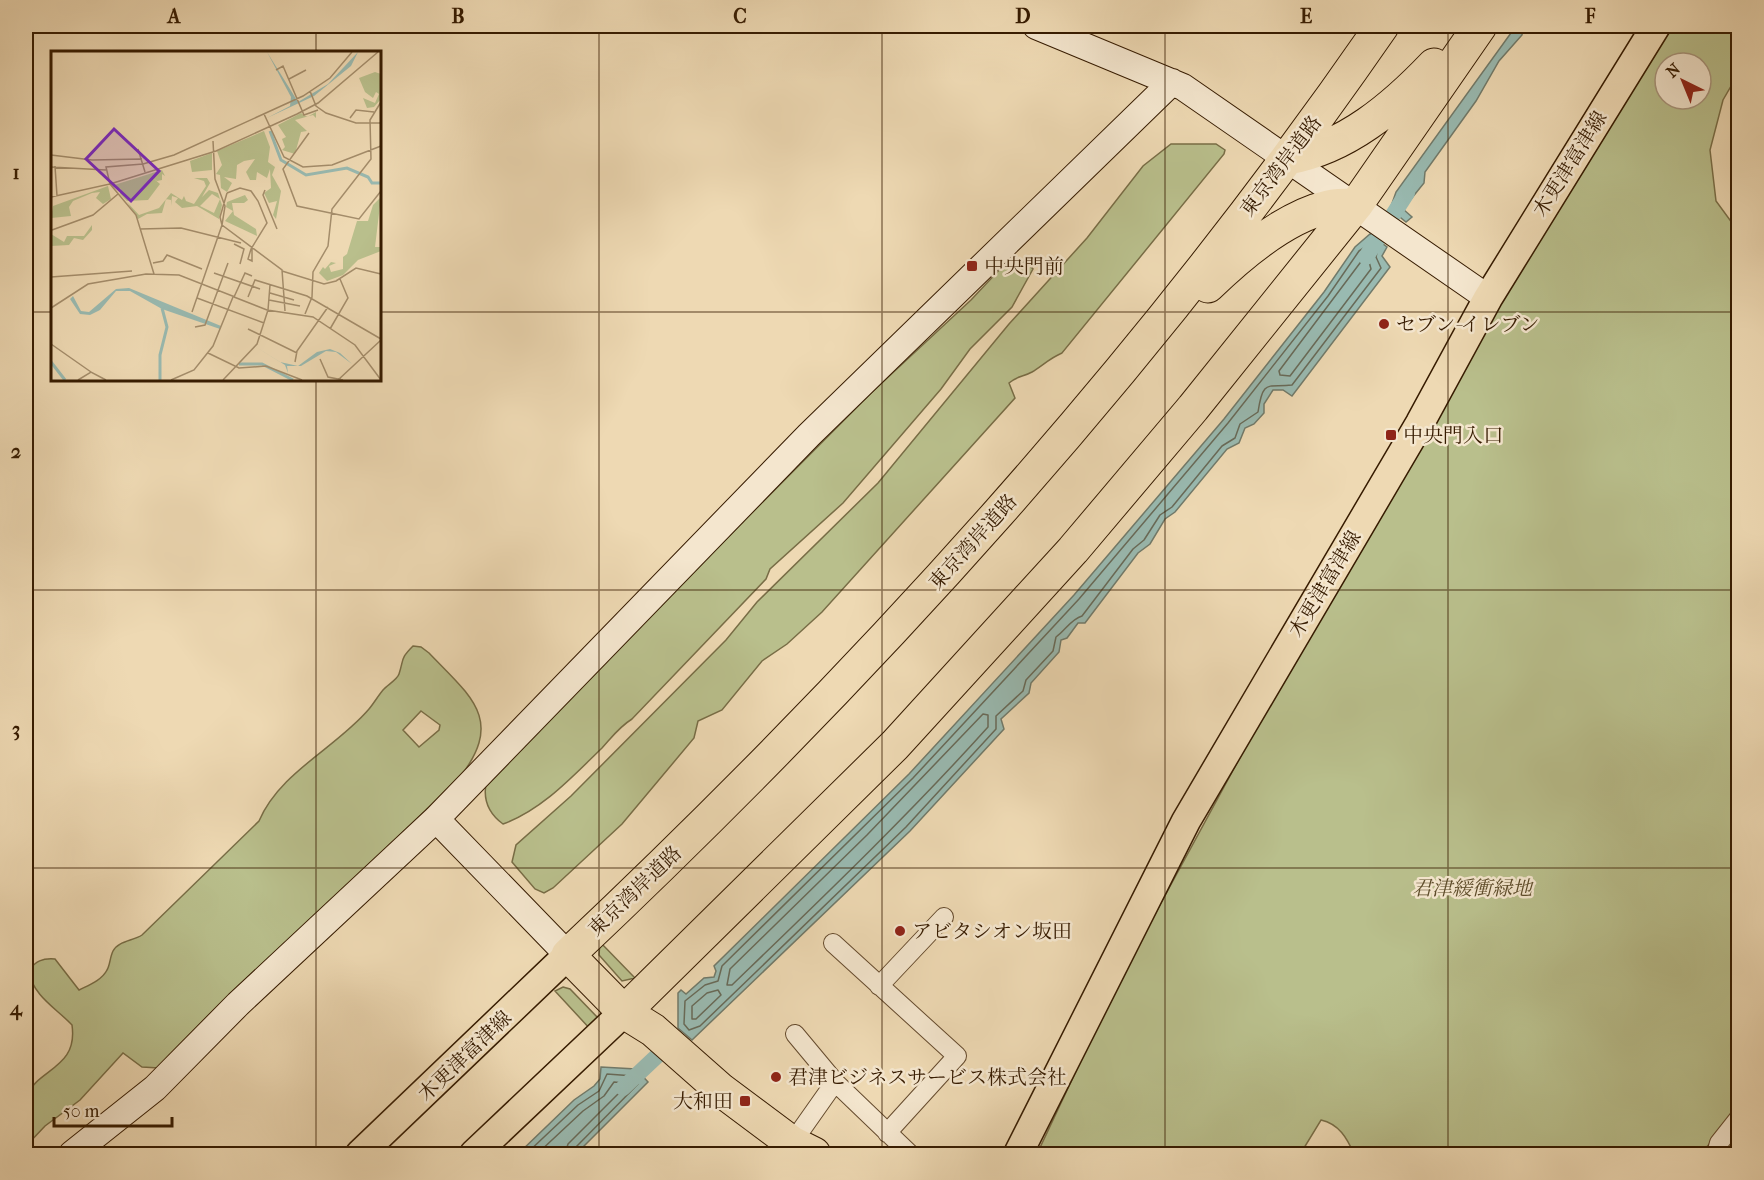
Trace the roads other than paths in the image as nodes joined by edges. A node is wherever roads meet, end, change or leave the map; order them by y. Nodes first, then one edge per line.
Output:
1 (1036, 26) edge
2 (1382, 26) edge
3 (1464, 26) edge
4 (1480, 26) edge
5 (1656, 26) edge
6 (1172, 82) junction
7 (1288, 158) junction
8 (1364, 211) junction
9 (1488, 298) junction
10 (1067, 435) junction
11 (436, 819) junction
12 (944, 917) dead end
13 (833, 943) dead end
14 (568, 955) junction
15 (879, 986) junction
16 (632, 1020) junction
17 (795, 1034) dead end
18 (835, 1082) junction
19 (1738, 1119) edge
20 (887, 1133) junction
21 (794, 1151) edge
22 (72, 1155) edge
23 (360, 1155) edge
24 (474, 1155) edge
25 (910, 1155) edge
26 (1018, 1155) edge
27 (1716, 1155) edge

1 - 6 street
2 - 7 highway, 東京湾岸道路
3 - 7 highway
4 - 8 highway
5 - 9 main road, 木更津富津線
6 - 7 street
6 - 11 street
7 - 8 street
7 - 10 highway, 東京湾岸道路
8 - 9 street
8 - 10 highway
8 - 16 highway
9 - 26 main road, 木更津富津線
10 - 14 highway, 東京湾岸道路
11 - 14 street
11 - 22 street
12 - 15 street
13 - 15 street
14 - 16 highway
14 - 23 main road, 木更津富津線
15 - 20 street
16 - 21 highway
16 - 24 main road
17 - 18 street
18 - 20 street
18 - 21 street
19 - 27 street
20 - 25 street

